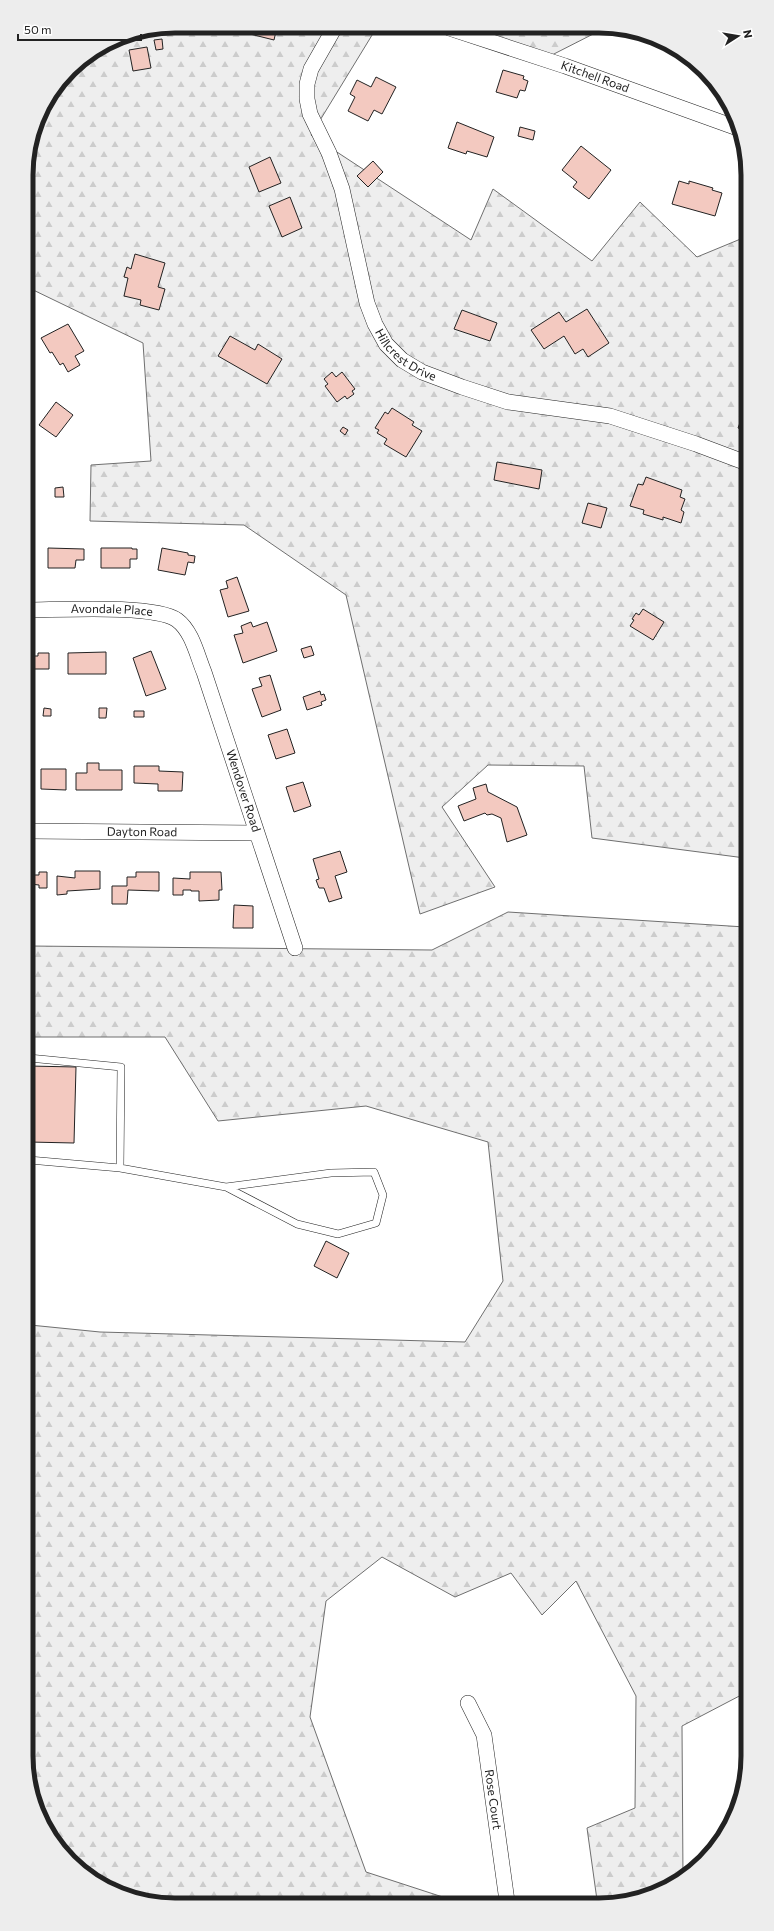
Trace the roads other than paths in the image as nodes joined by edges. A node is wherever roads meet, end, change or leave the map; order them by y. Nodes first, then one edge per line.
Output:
1 (332, 33) edge
2 (464, 33) edge
3 (732, 126) edge
4 (741, 461) edge
5 (33, 610) edge
6 (189, 634) joint
7 (33, 831) edge
8 (256, 833) junction
9 (295, 948) dead end
10 (33, 1058) edge
11 (33, 1160) edge
12 (120, 1168) junction
13 (226, 1188) junction
14 (468, 1703) dead end
15 (507, 1898) edge

1 - 4 street, Hillcrest Drive
2 - 3 street, Kitchell Road
5 - 6 street, Avondale Place
6 - 8 street, Wendover Road
7 - 8 street, Dayton Road
8 - 9 street, Wendover Road
10 - 12 lane
11 - 12 lane
12 - 13 lane
13 - 13 lane
14 - 15 street, Rose Court

